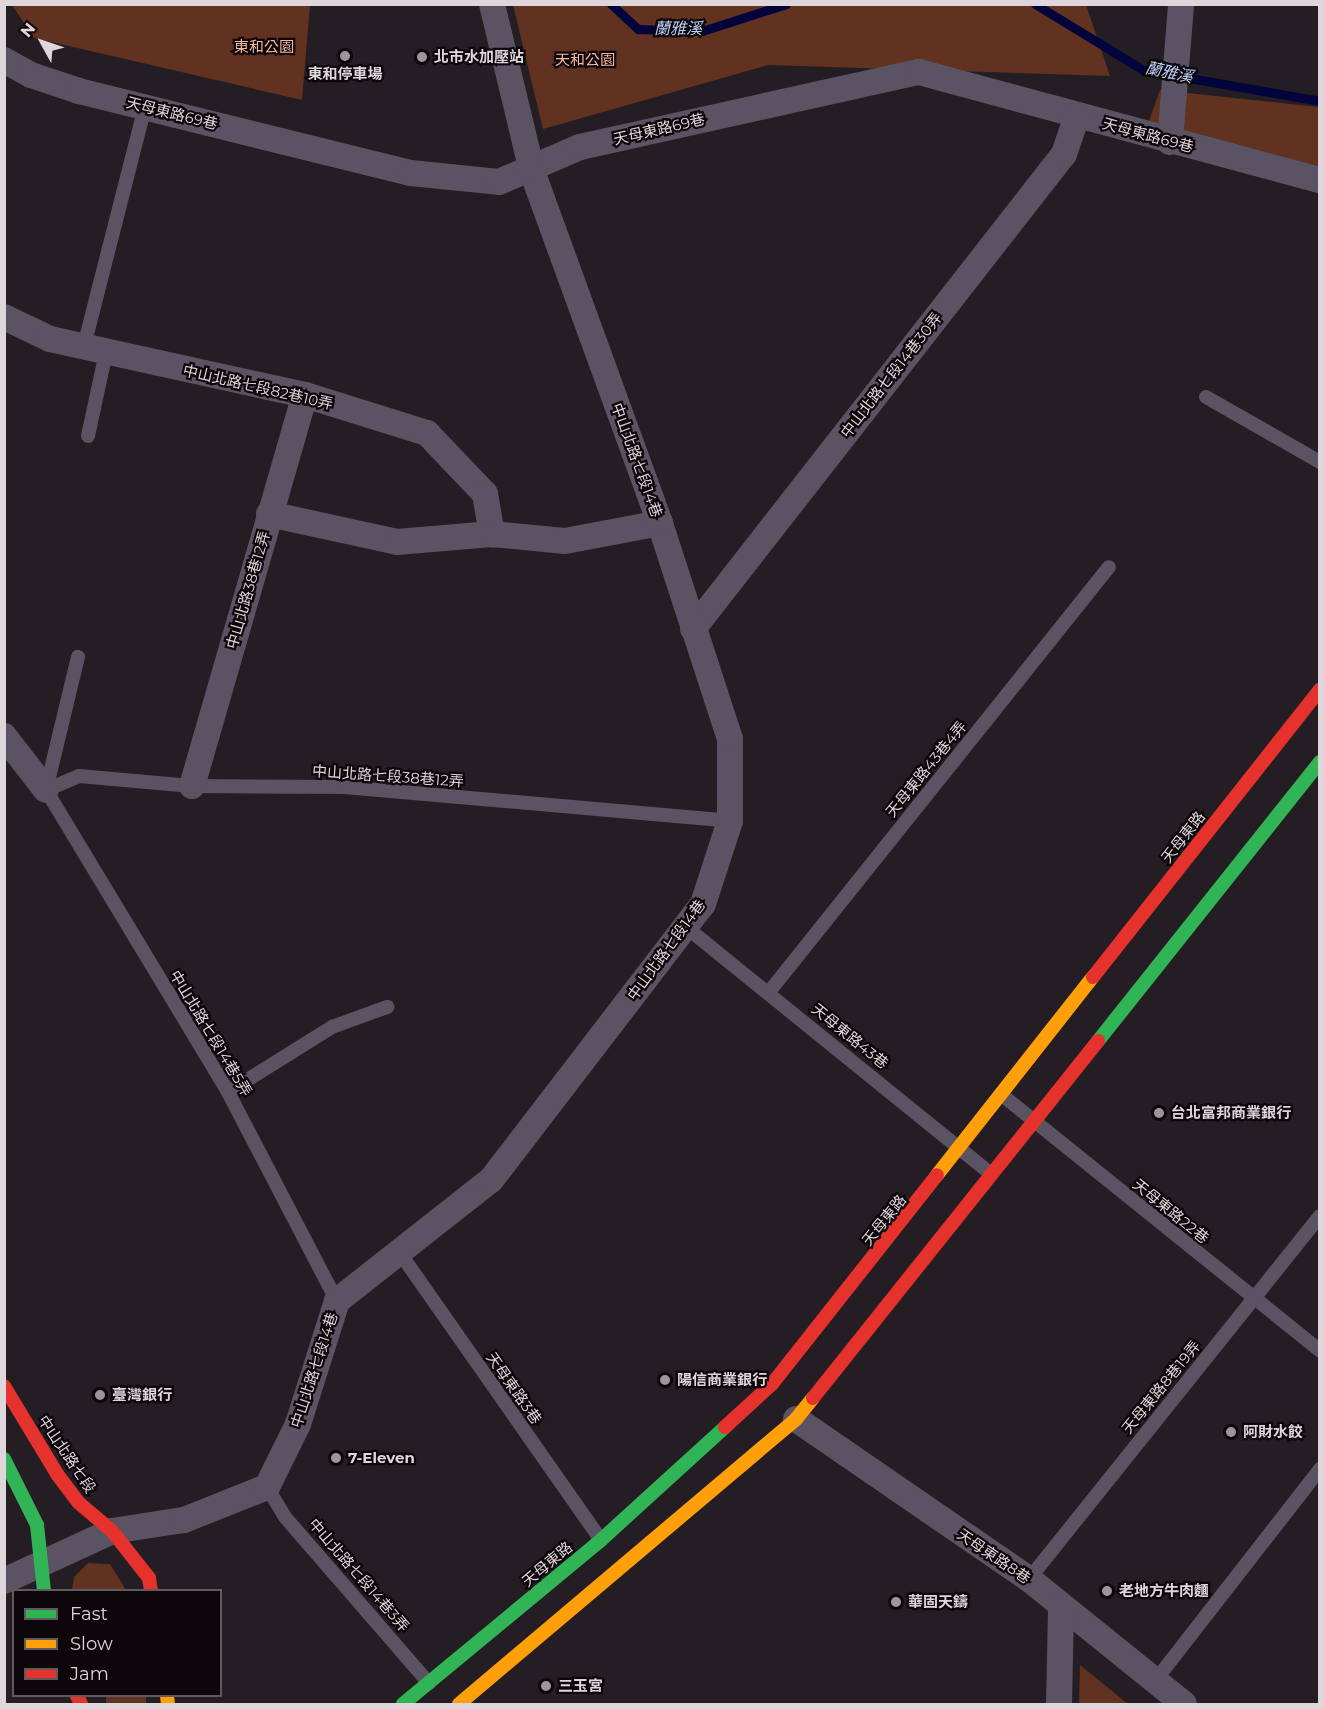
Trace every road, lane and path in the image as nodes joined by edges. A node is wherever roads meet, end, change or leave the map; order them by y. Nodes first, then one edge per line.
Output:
1 (492, 4) edge
2 (1181, 4) edge
3 (4, 60) edge
4 (145, 106) junction
5 (1077, 116) junction
6 (1170, 142) junction
7 (532, 171) junction
8 (1320, 180) edge
9 (4, 317) edge
10 (95, 349) junction
11 (305, 395) junction
12 (1206, 397) dead end
13 (88, 436) dead end
14 (1320, 462) edge
15 (269, 514) junction
16 (660, 523) junction
17 (492, 534) junction
18 (1109, 567) dead end
19 (693, 628) junction
20 (78, 657) dead end
21 (1320, 690) edge
22 (4, 736) edge
23 (1318, 768) edge
24 (192, 786) junction
25 (46, 789) junction
26 (730, 821) junction
27 (687, 927) junction
28 (769, 992) junction
29 (387, 1007) dead end
30 (228, 1092) junction
31 (1002, 1095) junction
32 (1033, 1120) junction
33 (962, 1149) junction
34 (990, 1173) junction
35 (1320, 1216) edge
36 (400, 1254) junction
37 (1252, 1299) junction
38 (337, 1301) junction
39 (1320, 1352) edge
40 (4, 1386) edge
41 (796, 1419) junction
42 (4, 1459) edge
43 (1320, 1469) edge
44 (267, 1487) junction
45 (112, 1531) junction
46 (601, 1540) junction
47 (39, 1565) junction
48 (1029, 1579) junction
49 (4, 1581) edge
50 (44, 1589) edge
51 (152, 1589) edge
52 (1061, 1605) junction
53 (1155, 1681) junction
54 (429, 1683) junction
55 (403, 1704) edge
56 (459, 1704) edge
57 (1059, 1704) edge
58 (1184, 1704) edge

1 - 7 street, 中山北路七段14巷
2 - 6 street
3 - 4 street, 天母東路69巷
4 - 7 street, 天母東路69巷
4 - 10 lane
5 - 6 street, 天母東路69巷
5 - 7 street, 天母東路69巷
5 - 19 street, 中山北路七段14巷30弄
6 - 8 street, 天母東路69巷
7 - 16 street, 中山北路七段14巷
9 - 10 street, 中山北路七段82巷10弄
10 - 11 street, 中山北路七段82巷10弄
10 - 13 lane
11 - 15 street, 中山北路38巷12弄
11 - 17 street, 中山北路七段82巷10弄
12 - 14 lane
15 - 17 street
15 - 24 street, 中山北路38巷12弄
16 - 17 street
16 - 19 street, 中山北路七段14巷
18 - 28 lane, 天母東路43巷4弄
19 - 26 street, 中山北路七段14巷
20 - 25 lane
21 - 31 street, 天母東路
22 - 25 street
23 - 32 street
24 - 25 lane, 中山北路七段38巷12弄
24 - 26 lane, 中山北路七段38巷12弄
25 - 30 lane, 中山北路七段14巷5弄
26 - 27 street, 中山北路七段14巷
27 - 28 lane, 天母東路43巷
27 - 36 street, 中山北路七段14巷
28 - 33 lane, 天母東路43巷
29 - 30 lane
30 - 38 lane, 中山北路七段14巷5弄
31 - 32 lane, 天母東路22巷
31 - 33 street, 天母東路
32 - 34 street
32 - 37 lane, 天母東路22巷
33 - 34 lane, 天母東路43巷
33 - 46 street, 天母東路
34 - 41 street
35 - 37 lane, 天母東路8巷19弄
36 - 38 street, 中山北路七段14巷
36 - 46 lane, 天母東路3巷
37 - 39 lane, 天母東路22巷
37 - 48 lane, 天母東路8巷19弄
38 - 44 street, 中山北路七段14巷
40 - 45 street, 中山北路七段
41 - 48 street, 天母東路8巷
41 - 56 street
42 - 47 street
43 - 53 lane
44 - 45 street
44 - 54 lane, 中山北路七段14巷3弄
45 - 47 street
45 - 51 street, 中山北路七段
46 - 54 street, 天母東路
47 - 49 street
47 - 50 street
48 - 52 street, 天母東路8巷
52 - 53 street, 天母東路8巷
52 - 57 street
53 - 58 street, 天母東路8巷
54 - 55 street, 天母東路

